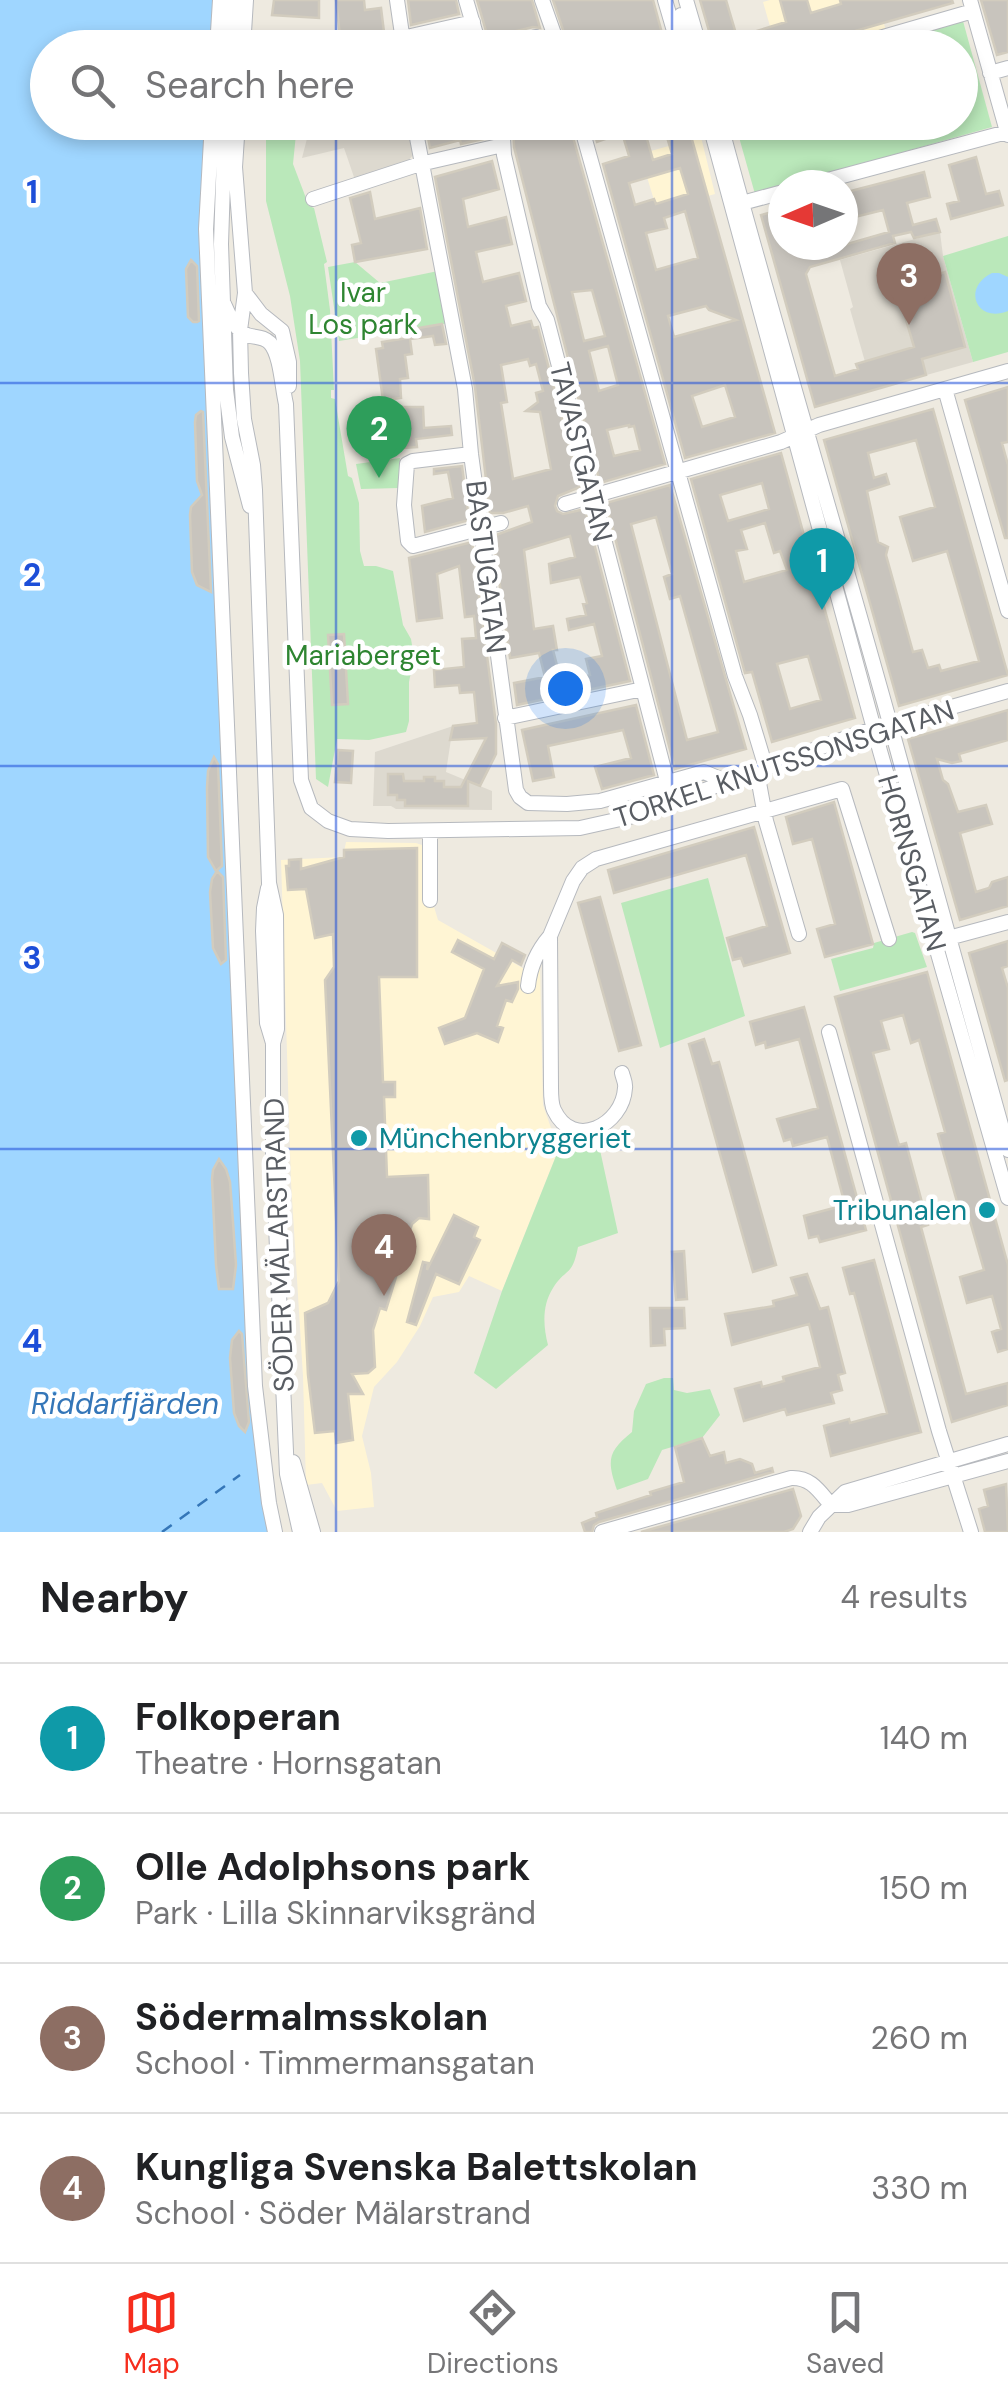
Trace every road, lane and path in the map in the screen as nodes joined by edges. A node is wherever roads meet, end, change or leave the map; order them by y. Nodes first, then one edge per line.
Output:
1 (220, 0) edge
2 (233, 0) edge
3 (246, 0) edge
4 (397, 0) edge
5 (466, 0) edge
6 (542, 0) edge
7 (552, 0) edge
8 (665, 0) edge
9 (677, 0) edge
10 (686, 0) edge
11 (972, 6) edge
12 (472, 22) junction
13 (218, 30) edge
14 (230, 30) edge
15 (244, 30) edge
16 (401, 30) edge
17 (446, 30) edge
18 (474, 30) edge
19 (552, 30) edge
20 (561, 30) edge
21 (674, 30) edge
22 (685, 30) edge
23 (695, 30) edge
24 (900, 30) edge
25 (1008, 68) edge
26 (990, 73) junction
27 (1008, 133) edge
28 (211, 140) edge
29 (225, 140) edge
30 (237, 140) edge
31 (417, 140) edge
32 (503, 140) edge
33 (585, 140) edge
34 (714, 140) edge
35 (725, 140) edge
36 (503, 144) junction
37 (420, 164) junction
38 (858, 172) edge
39 (768, 196) edge
40 (314, 199) dead end
41 (742, 203) junction
42 (245, 293) junction
43 (224, 304) junction
44 (240, 330) junction
45 (285, 346) junction
46 (225, 358) junction
47 (1008, 371) edge
48 (945, 389) junction
49 (286, 404) junction
50 (800, 433) junction
51 (471, 454) junction
52 (677, 470) junction
53 (592, 496) junction
54 (565, 504) dead end
55 (255, 522) junction
56 (501, 522) dead end
57 (481, 528) junction
58 (1008, 612) edge
59 (643, 689) junction
60 (1008, 692) edge
61 (506, 718) junction
62 (890, 724) junction
63 (874, 729) junction
64 (762, 770) junction
65 (666, 781) junction
66 (730, 783) junction
67 (764, 810) junction
68 (430, 830) junction
69 (430, 900) dead end
70 (1008, 922) edge
71 (800, 934) dead end
72 (550, 936) junction
73 (889, 939) dead end
74 (941, 940) junction
75 (528, 986) dead end
76 (829, 1032) dead end
77 (622, 1073) dead end
78 (1008, 1150) edge
79 (1008, 1198) edge
80 (1008, 1444) edge
81 (287, 1447) junction
82 (1008, 1460) edge
83 (953, 1468) junction
84 (831, 1505) junction
85 (275, 1532) edge
86 (300, 1532) edge
87 (313, 1532) edge
88 (602, 1532) edge
89 (810, 1532) edge
90 (971, 1532) edge

1 - 13 street
2 - 14 street
3 - 15 street
4 - 16 street
5 - 12 street
6 - 19 street
7 - 20 street
8 - 21 street
9 - 22 street
10 - 23 street
11 - 24 street
11 - 26 street
12 - 17 street
12 - 18 street
25 - 26 street
26 - 27 street
27 - 38 street
28 - 85 street
29 - 43 street, SÖDER MÄLARSTRAND
30 - 42 street, SÖDER MÄLARSTRAND
31 - 37 street, BASTUGATAN
32 - 36 street, TAVASTGATAN
33 - 52 street
34 - 50 street, HORNSGATAN
35 - 41 street, HORNSGATAN
36 - 37 street
36 - 53 street, TAVASTGATAN
37 - 40 street
37 - 51 street, BASTUGATAN
39 - 41 street
41 - 50 street, HORNSGATAN
42 - 44 street, SÖDER MÄLARSTRAND
42 - 45 street
43 - 44 street, TORKEL KNUTSSONSGATAN
43 - 46 street, SÖDER MÄLARSTRAND
44 - 45 street
44 - 46 street
44 - 49 street, TORKEL KNUTSSONSGATAN
44 - 55 street, SÖDER MÄLARSTRAND
45 - 49 street, TORKEL KNUTSSONSGATAN
46 - 55 street, SÖDER MÄLARSTRAND
47 - 48 street
48 - 50 street
48 - 58 street
49 - 68 street, TORKEL KNUTSSONSGATAN
50 - 52 street
50 - 62 street, HORNSGATAN
50 - 63 street, HORNSGATAN
51 - 57 street, BASTUGATAN
51 - 57 street
52 - 53 street
52 - 64 street
53 - 54 street
53 - 59 street, TAVASTGATAN
55 - 81 street, SÖDER MÄLARSTRAND
56 - 57 street
57 - 61 street, BASTUGATAN
59 - 61 street
59 - 65 street, TAVASTGATAN
60 - 62 street, TORKEL KNUTSSONSGATAN
61 - 65 street, BASTUGATAN
62 - 63 street, TORKEL KNUTSSONSGATAN
62 - 74 street, HORNSGATAN
63 - 64 street, TORKEL KNUTSSONSGATAN
63 - 74 street, HORNSGATAN
64 - 66 street, TORKEL KNUTSSONSGATAN
64 - 67 street
65 - 66 street, BASTUGATAN
66 - 68 street, TORKEL KNUTSSONSGATAN
67 - 71 street
67 - 72 street
67 - 73 street
68 - 69 street
70 - 74 street
72 - 75 street
72 - 77 street
74 - 78 street, HORNSGATAN
74 - 79 street, HORNSGATAN
76 - 83 street
80 - 83 street
81 - 86 street, SÖDER MÄLARSTRAND
81 - 87 street, SÖDER MÄLARSTRAND
82 - 83 street
83 - 84 street
83 - 90 street
84 - 88 street
84 - 89 street

